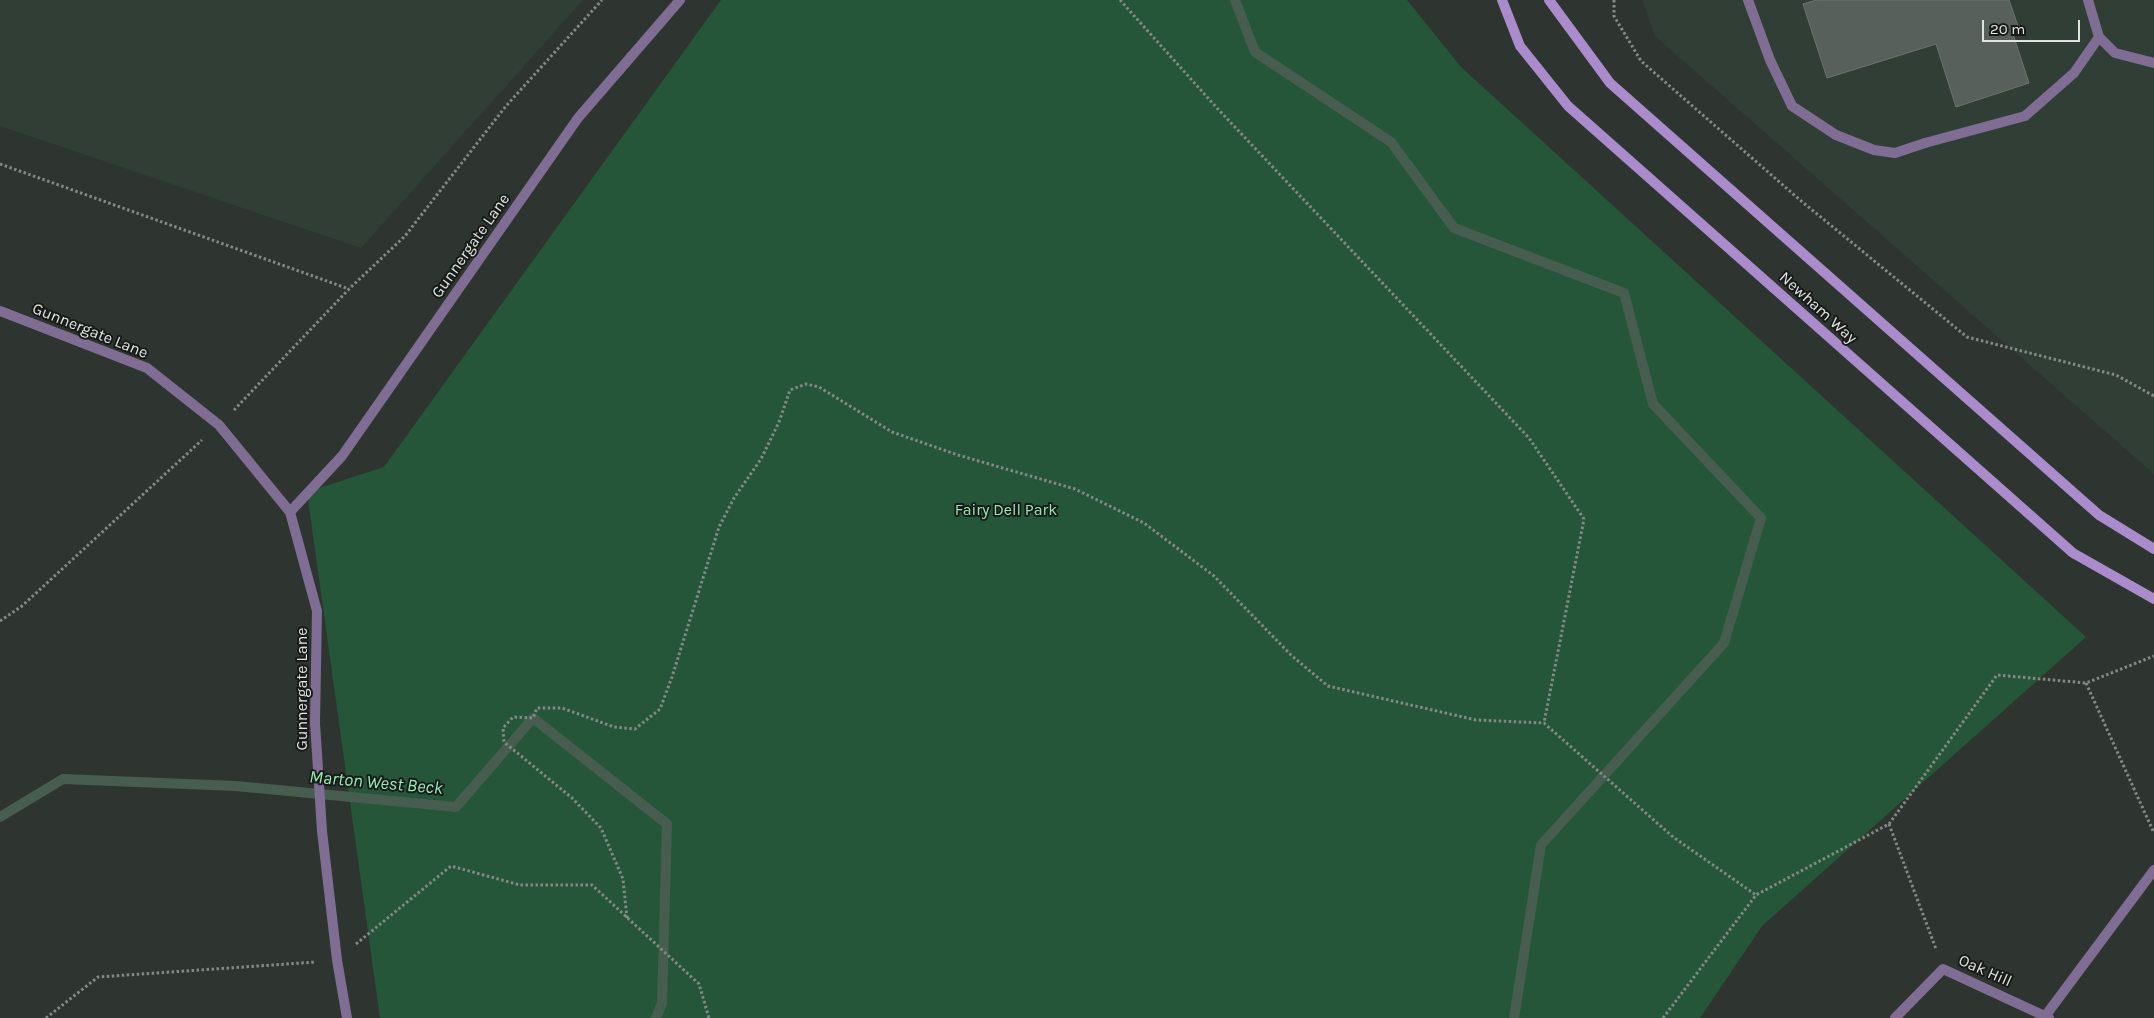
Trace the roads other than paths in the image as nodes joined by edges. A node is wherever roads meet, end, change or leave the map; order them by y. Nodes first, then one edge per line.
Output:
1 (680, 0) edge
2 (1502, 0) edge
3 (1549, 0) edge
4 (1748, 0) edge
5 (2088, 0) edge
6 (2099, 37) junction
7 (2154, 63) edge
8 (0, 311) edge
9 (290, 512) junction
10 (2154, 549) edge
11 (2154, 599) edge
12 (2154, 870) edge
13 (2047, 1017) edge
14 (347, 1018) edge
15 (1895, 1018) edge

1 - 9 street, Gunnergate Lane
2 - 11 street, Newham Way
3 - 10 street, Newham Way
4 - 6 street
5 - 6 street
6 - 7 street
8 - 9 street, Gunnergate Lane
9 - 14 street, Gunnergate Lane
12 - 13 street
13 - 15 street, Oak Hill

